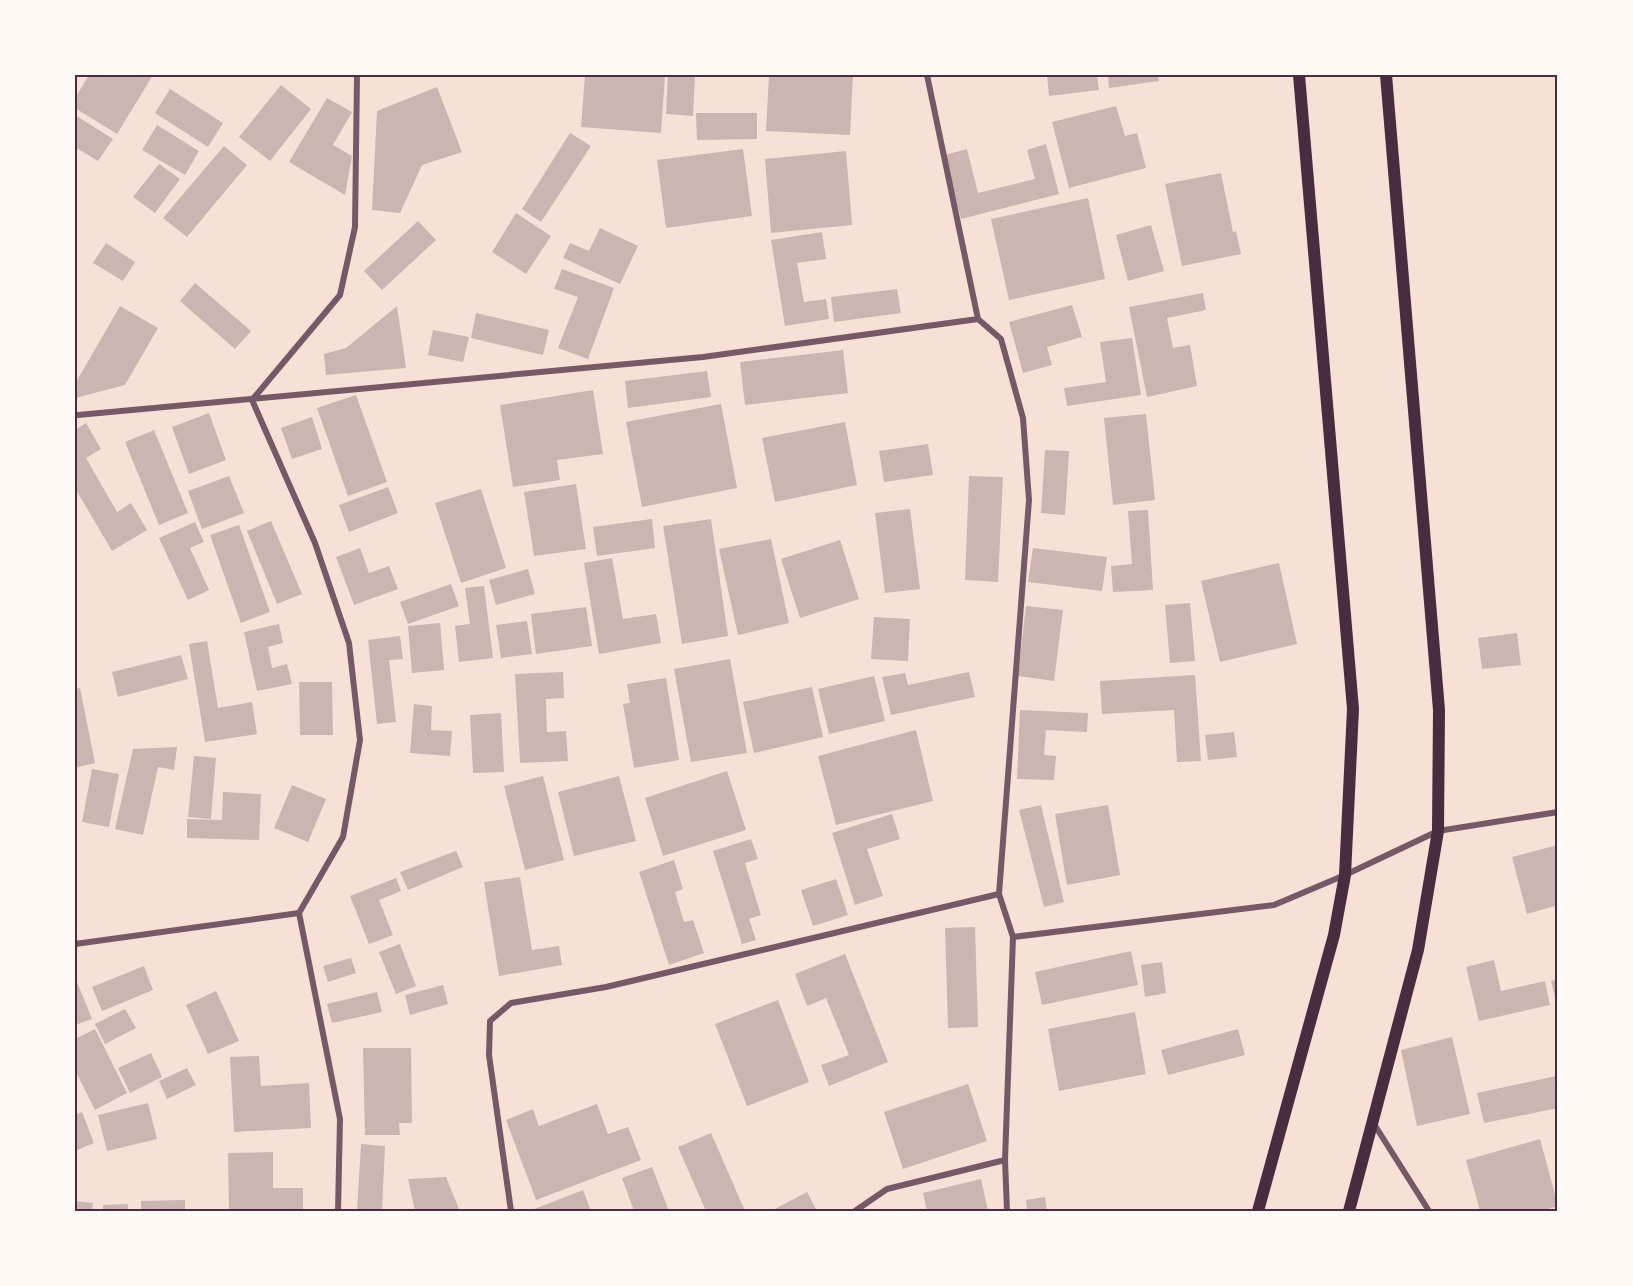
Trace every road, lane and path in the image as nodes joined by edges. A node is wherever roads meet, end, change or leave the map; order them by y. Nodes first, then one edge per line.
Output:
1 (357, 75) edge
2 (927, 75) edge
3 (1299, 75) edge
4 (1386, 75) edge
5 (978, 319) junction
6 (252, 400) junction
7 (78, 415) dead end
8 (1558, 812) edge
9 (1438, 831) junction
10 (1345, 875) junction
11 (999, 894) junction
12 (298, 913) junction
13 (1013, 937) junction
14 (75, 944) edge
15 (1373, 1124) junction
16 (1005, 1160) junction
17 (338, 1211) edge
18 (511, 1211) edge
19 (855, 1211) edge
20 (1007, 1211) edge
21 (1258, 1211) edge
22 (1349, 1211) edge
23 (1429, 1211) edge

1 - 6 street
2 - 5 street
3 - 10 main road
4 - 9 main road
5 - 6 street
5 - 11 street
6 - 7 street
6 - 12 street
8 - 9 street
9 - 10 street
9 - 15 main road
10 - 13 street
10 - 21 main road
11 - 13 street
11 - 18 street
12 - 14 street
12 - 17 street
13 - 16 street
15 - 22 main road
15 - 23 street
16 - 19 street
16 - 20 street

